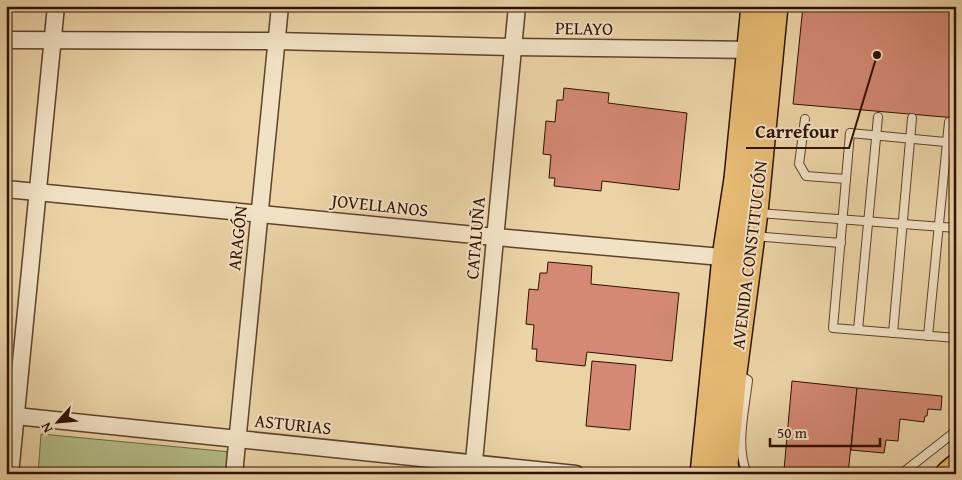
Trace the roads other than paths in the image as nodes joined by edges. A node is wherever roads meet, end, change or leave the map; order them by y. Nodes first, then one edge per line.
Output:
1 (56, 6) edge
2 (280, 6) edge
3 (517, 6) edge
4 (754, 6) edge
5 (775, 6) edge
6 (6, 40) edge
7 (52, 40) junction
8 (276, 41) junction
9 (514, 47) junction
10 (761, 50) junction
11 (878, 117) dead end
12 (912, 118) dead end
13 (805, 119) dead end
14 (949, 122) dead end
15 (876, 136) junction
16 (910, 139) junction
17 (947, 142) junction
18 (956, 143) edge
19 (846, 179) junction
20 (6, 189) edge
21 (38, 192) junction
22 (259, 214) junction
23 (843, 219) junction
24 (868, 221) junction
25 (903, 224) junction
26 (939, 226) junction
27 (956, 228) edge
28 (752, 236) junction
29 (495, 237) junction
30 (841, 243) junction
31 (725, 257) junction
32 (858, 330) junction
33 (893, 333) junction
34 (928, 336) junction
35 (956, 338) edge
36 (734, 372) junction
37 (11, 416) edge
38 (956, 430) edge
39 (237, 439) junction
40 (474, 468) edge
41 (956, 468) edge
42 (10, 474) edge
43 (234, 474) edge
44 (576, 474) edge
45 (703, 474) edge
46 (726, 474) edge
47 (747, 474) edge
48 (900, 474) edge
49 (949, 474) edge

1 - 7 street
2 - 8 street, ARAGÓN
3 - 9 street, CATALUÑA
4 - 10 main road, AVENIDA CONSTITUCIÓN
5 - 10 main road, AVENIDA CONSTITUCIÓN
6 - 7 street, PELAYO
7 - 8 street, PELAYO
7 - 21 street
8 - 9 street, PELAYO
8 - 22 street, ARAGÓN
9 - 10 street, PELAYO
9 - 29 street, CATALUÑA
10 - 28 main road, AVENIDA CONSTITUCIÓN
10 - 31 main road, AVENIDA CONSTITUCIÓN
11 - 15 lane
12 - 16 lane
13 - 19 lane
14 - 17 lane
15 - 16 lane
15 - 19 lane
15 - 24 lane
16 - 17 lane
16 - 25 lane
17 - 18 lane
17 - 26 lane
19 - 23 lane
20 - 21 street, JOVELLANOS
21 - 22 street, JOVELLANOS
21 - 37 street
22 - 29 street, JOVELLANOS
22 - 39 street, ARAGÓN
23 - 24 lane
23 - 28 lane
23 - 30 lane
24 - 25 lane
24 - 32 lane
25 - 26 lane
25 - 33 lane
26 - 27 lane
26 - 34 lane
28 - 30 lane
28 - 31 street, JOVELLANOS
28 - 36 main road, AVENIDA CONSTITUCIÓN
29 - 31 street, JOVELLANOS
29 - 40 street, CATALUÑA
30 - 32 lane
31 - 45 main road, AVENIDA CONSTITUCIÓN
32 - 33 lane
33 - 34 lane
34 - 35 lane
36 - 46 main road, AVENIDA CONSTITUCIÓN
36 - 47 lane
37 - 39 street, ASTURIAS
37 - 42 street
38 - 48 lane
39 - 40 street, ASTURIAS
39 - 43 street, ARAGÓN
40 - 44 street, ASTURIAS
41 - 49 highway

